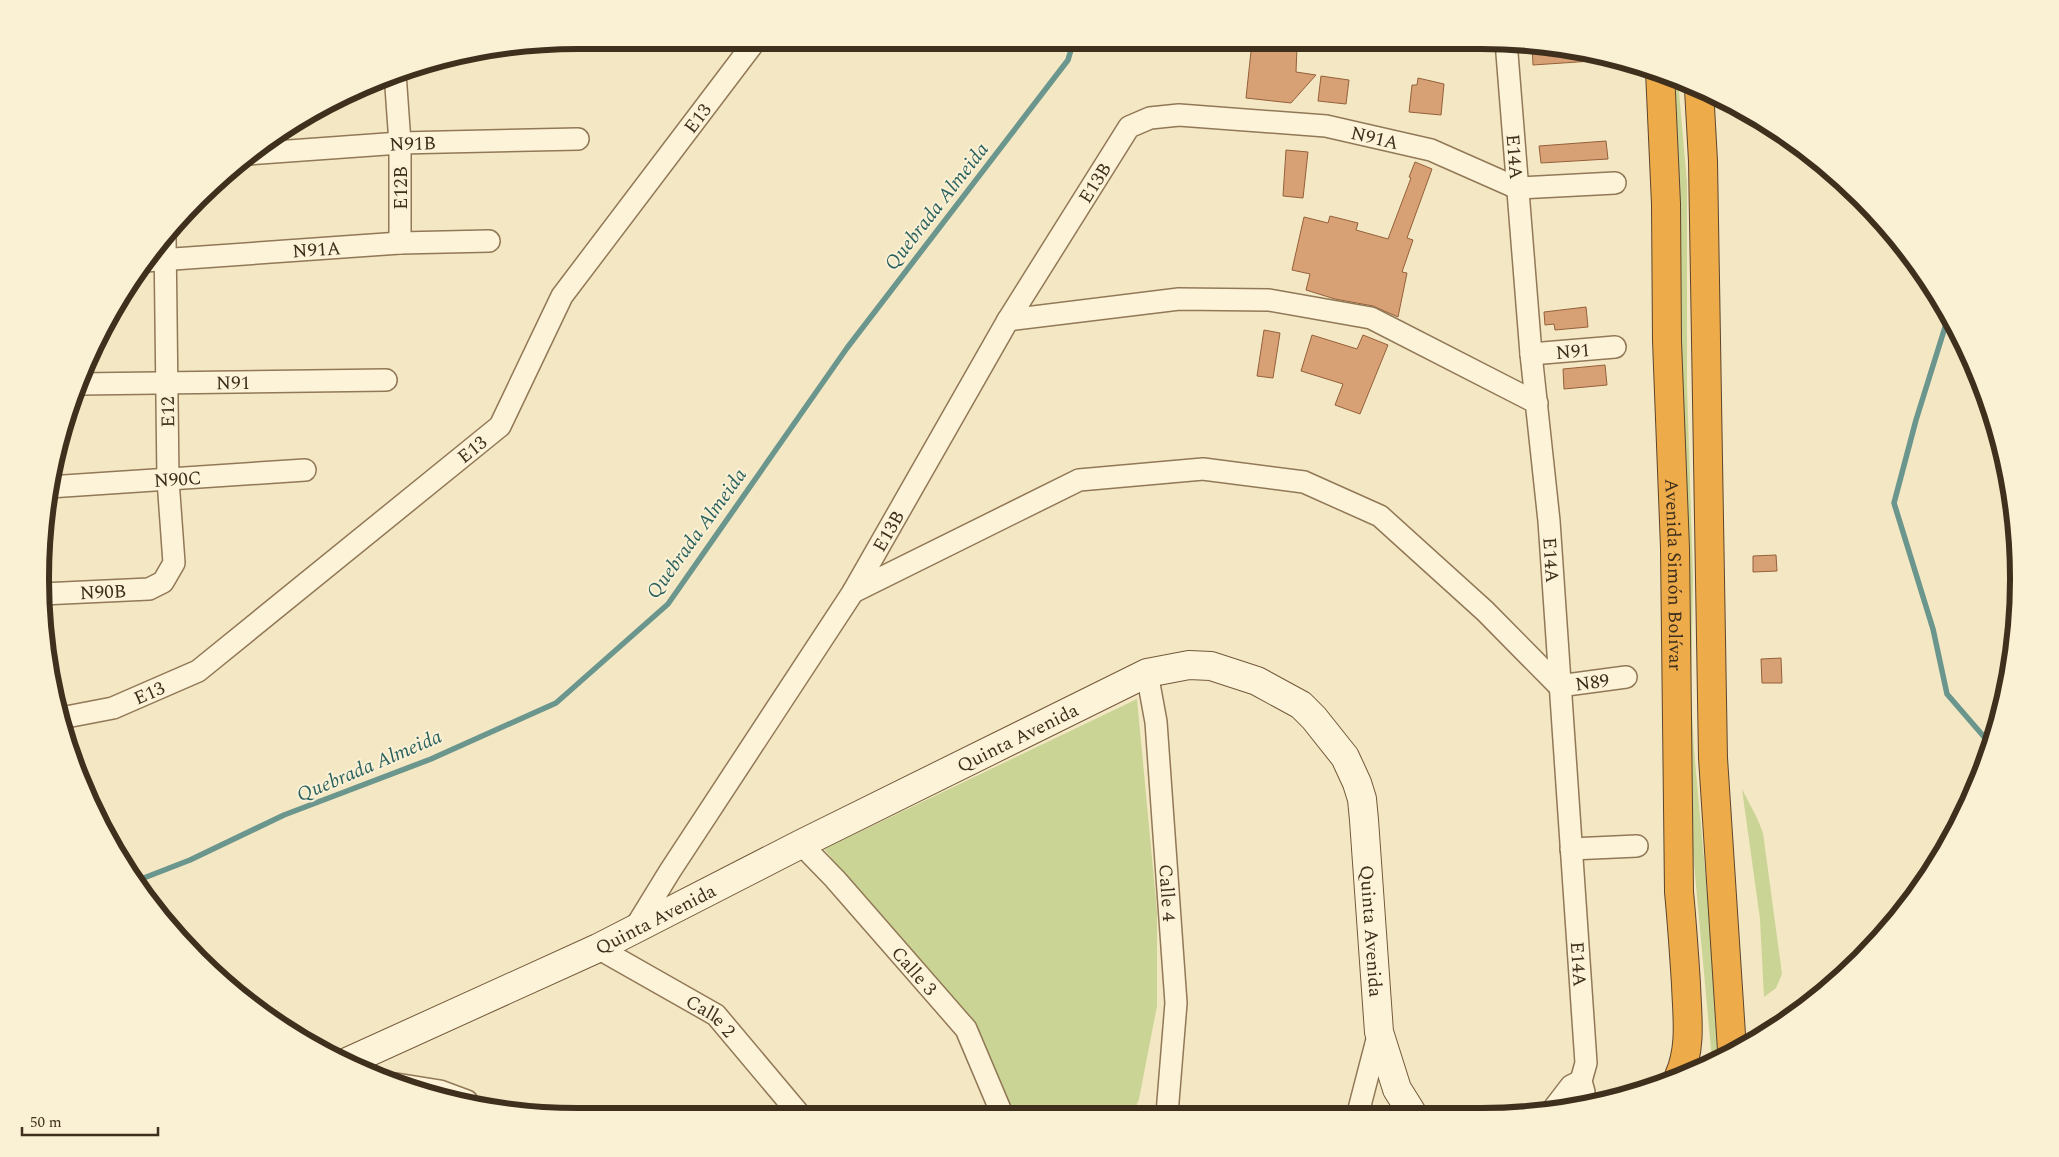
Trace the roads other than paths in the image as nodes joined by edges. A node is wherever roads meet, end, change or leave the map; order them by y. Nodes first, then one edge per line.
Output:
1 (749, 49) edge
2 (1507, 50) edge
3 (1660, 81) edge
4 (396, 82) edge
5 (1698, 96) edge
6 (1129, 127) joint
7 (578, 140) dead end
8 (400, 143) junction
9 (263, 153) edge
10 (1615, 183) dead end
11 (1517, 188) junction
12 (489, 240) dead end
13 (400, 243) junction
14 (155, 261) edge
15 (1008, 320) junction
16 (1615, 347) dead end
17 (1531, 354) junction
18 (386, 380) dead end
19 (166, 382) junction
20 (86, 384) edge
21 (1537, 403) junction
22 (305, 470) dead end
23 (168, 480) junction
24 (57, 487) edge
25 (163, 582) joint
26 (853, 592) junction
27 (49, 594) edge
28 (1147, 674) junction
29 (1626, 677) dead end
30 (1559, 686) junction
31 (67, 717) edge
32 (801, 844) junction
33 (1637, 846) dead end
34 (1571, 849) junction
35 (635, 928) junction
36 (598, 948) junction
37 (1379, 1032) junction
38 (1732, 1045) edge
39 (354, 1059) edge
40 (1683, 1068) edge
41 (1581, 1080) junction
42 (1582, 1098) edge
43 (1559, 1102) edge
44 (794, 1108) edge
45 (999, 1108) edge
46 (1167, 1108) edge
47 (1359, 1108) edge
48 (1409, 1108) edge

1 - 31 street, E13
2 - 11 street, E14A
3 - 40 highway, Avenida Simón Bolívar
4 - 8 street, E12B
5 - 38 highway, Avenida Simón Bolívar
6 - 11 street, N91A
6 - 15 street, E13B
7 - 8 street, N91B
8 - 9 street, N91B
8 - 13 street, E12B
10 - 11 street, N91A
11 - 17 street, E14A
12 - 13 street, N91A
13 - 14 street, N91A
14 - 19 street, E12
15 - 21 street
15 - 26 street, E13B
16 - 17 street, N91
17 - 21 street, E14A
18 - 19 street, N91
19 - 20 street, N91
19 - 23 street, E12
21 - 30 street, E14A
22 - 23 street, N90C
23 - 24 street, N90C
23 - 25 street, E12
25 - 27 street, N90B
26 - 30 street
26 - 35 street, E13B
28 - 32 street, Quinta Avenida
28 - 37 street, Quinta Avenida
28 - 46 street, Calle 4
29 - 30 street, N89
30 - 34 street, E14A
32 - 35 street, Quinta Avenida
32 - 45 street, Calle 3
33 - 34 street
34 - 41 street, E14A
35 - 36 street, Quinta Avenida
36 - 39 street, Quinta Avenida
36 - 44 street, Calle 2
37 - 47 street
37 - 48 street, Quinta Avenida
41 - 42 street, E14A
41 - 43 street

